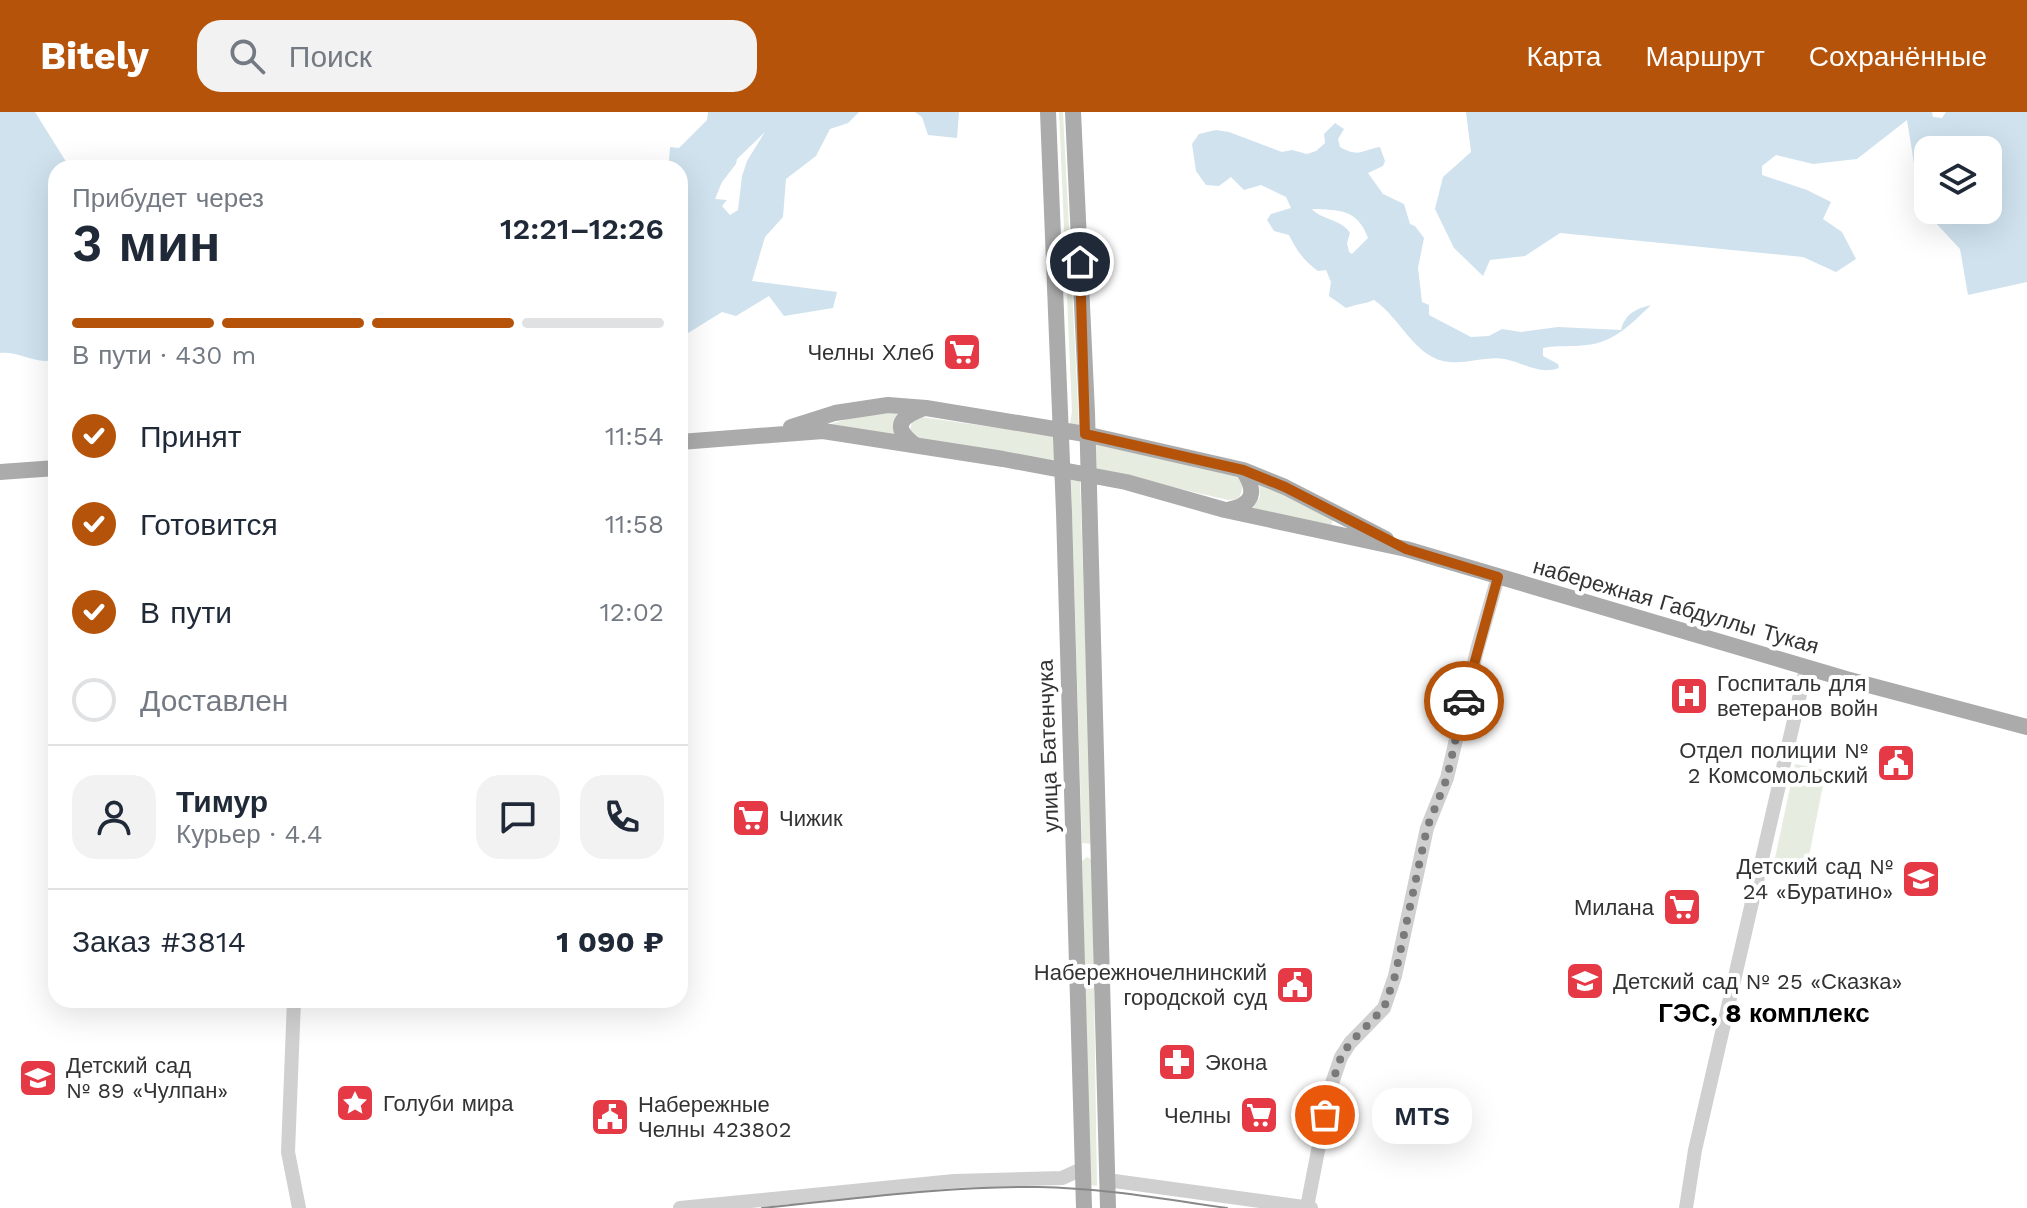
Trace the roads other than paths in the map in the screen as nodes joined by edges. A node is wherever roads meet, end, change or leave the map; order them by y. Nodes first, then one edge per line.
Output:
1 (1048, 112) edge
2 (1073, 112) edge
3 (926, 408) junction
4 (1059, 430) junction
5 (1085, 434) junction
6 (765, 435) junction
7 (688, 441) edge
8 (916, 445) junction
9 (48, 469) edge
10 (1061, 470) junction
11 (1243, 470) junction
12 (0, 472) edge
13 (1088, 474) junction
14 (1225, 510) junction
15 (1406, 549) junction
16 (1498, 577) junction
17 (1806, 668) junction
18 (2027, 727) edge
19 (1074, 860) junction
20 (1099, 862) junction
21 (294, 1008) edge
22 (1082, 1169) junction
23 (1107, 1180) junction
24 (299, 1208) edge
25 (680, 1208) edge
26 (1084, 1208) edge
27 (1108, 1208) edge
28 (1309, 1208) edge
29 (1686, 1208) edge

1 - 4 main road, улица Батенчука
2 - 5 main road
3 - 4 main road, набережная Габдуллы Тукая
3 - 6 main road, набережная Габдуллы Тукая
3 - 8 main road
4 - 5 main road, набережная Габдуллы Тукая
4 - 10 main road, улица Батенчука
5 - 11 main road, набережная Габдуллы Тукая
5 - 13 main road
6 - 7 main road, набережная Габдуллы Тукая
6 - 8 main road, набережная Габдуллы Тукая
8 - 10 main road, набережная Габдуллы Тукая
9 - 12 main road
10 - 13 main road, набережная Габдуллы Тукая
10 - 19 main road, улица Батенчука
11 - 14 main road
11 - 15 main road, набережная Габдуллы Тукая
13 - 14 main road, набережная Габдуллы Тукая
13 - 20 main road
14 - 15 main road, набережная Габдуллы Тукая
15 - 16 main road, набережная Габдуллы Тукая
16 - 17 main road, набережная Габдуллы Тукая
16 - 28 street
17 - 18 main road, набережная Габдуллы Тукая
17 - 29 street
19 - 20 main road
19 - 22 main road, улица Батенчука
20 - 23 main road
21 - 24 street
22 - 25 street
22 - 26 main road, улица Батенчука
23 - 27 main road
23 - 28 street

